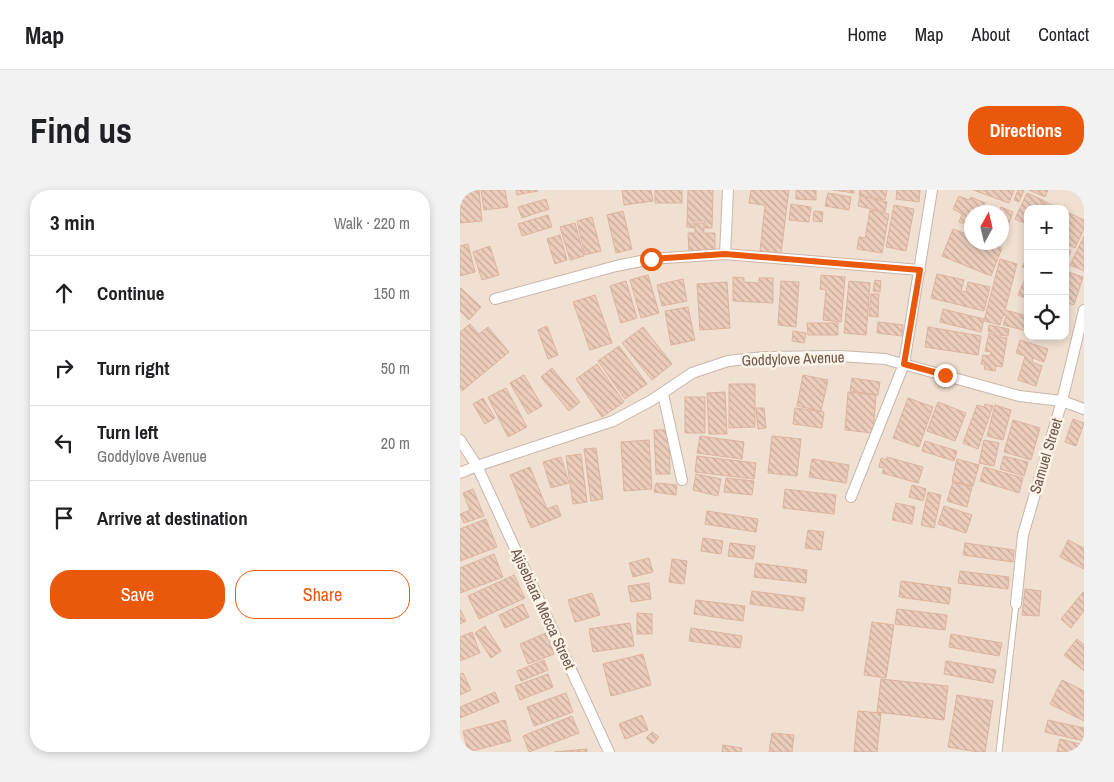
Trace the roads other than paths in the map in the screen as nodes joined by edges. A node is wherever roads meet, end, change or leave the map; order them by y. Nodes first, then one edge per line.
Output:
1 (728, 190) edge
2 (932, 190) edge
3 (725, 254) junction
4 (920, 270) junction
5 (495, 299) dead end
6 (1084, 310) edge
7 (904, 364) junction
8 (663, 394) junction
9 (1062, 401) junction
10 (1084, 409) edge
11 (460, 440) edge
12 (477, 466) junction
13 (460, 473) edge
14 (682, 480) dead end
15 (851, 497) dead end
16 (1016, 604) joint
17 (609, 752) edge
18 (999, 752) edge

1 - 3 street
2 - 4 street
3 - 4 street
3 - 5 street
4 - 7 street
6 - 9 street, Samuel Street
7 - 8 street, Goddylove Avenue
7 - 9 street, Goddylove Avenue
7 - 15 street
8 - 12 street, Goddylove Avenue
8 - 14 street
9 - 10 street, Goddylove Avenue
9 - 16 street, Samuel Street
11 - 12 street, Ajisebiara Mecca Street
12 - 13 street, Goddylove Avenue
12 - 17 street, Ajisebiara Mecca Street
16 - 18 lane

